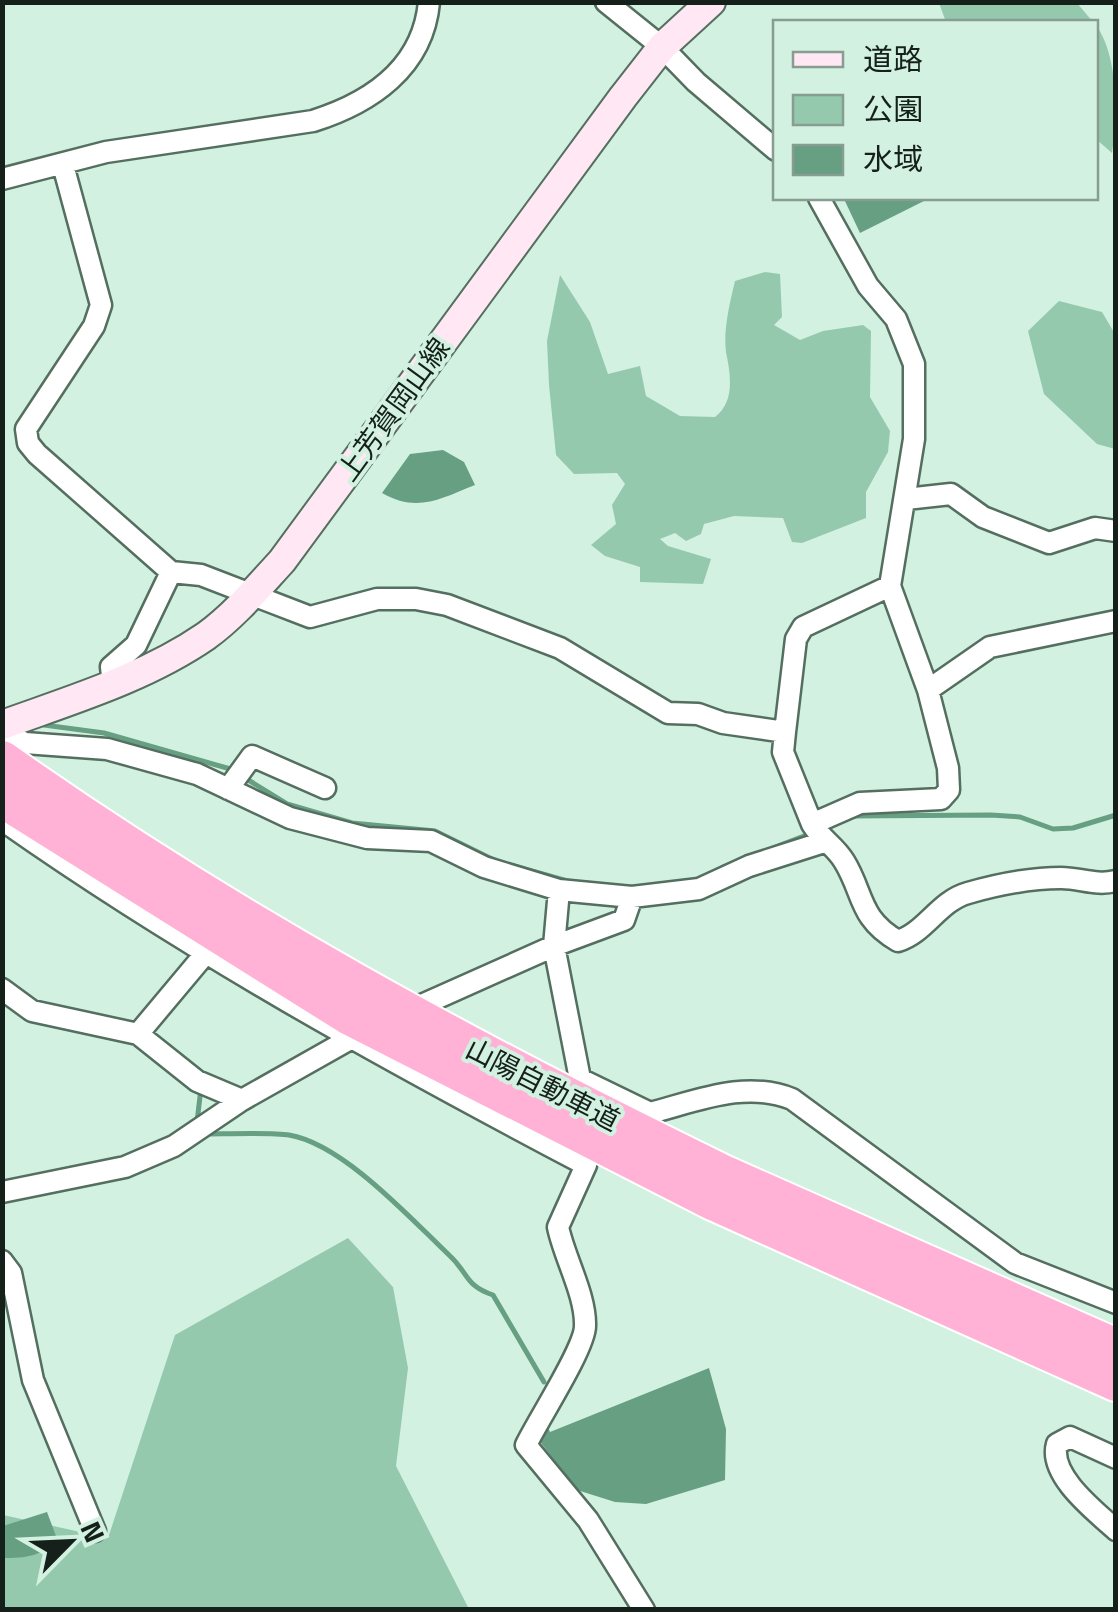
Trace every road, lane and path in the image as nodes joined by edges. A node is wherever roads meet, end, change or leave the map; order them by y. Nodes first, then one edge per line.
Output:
1 (428, 2) edge
2 (606, 2) edge
3 (711, 2) edge
4 (662, 47) junction
5 (773, 147) edge
6 (64, 165) junction
7 (2, 179) edge
8 (820, 200) edge
9 (906, 499) junction
10 (1116, 531) edge
11 (171, 572) junction
12 (890, 586) junction
13 (251, 595) junction
14 (1116, 621) edge
15 (113, 684) junction
16 (928, 690) junction
17 (2, 729) edge
18 (785, 732) junction
19 (2, 760) edge
20 (228, 788) junction
21 (324, 788) dead end
22 (2, 798) edge
23 (2, 820) edge
24 (818, 833) junction
25 (1116, 880) edge
26 (559, 890) junction
27 (632, 897) junction
28 (554, 946) junction
29 (206, 954) junction
30 (2, 989) edge
31 (141, 1031) junction
32 (347, 1038) junction
33 (580, 1079) junction
34 (242, 1100) junction
35 (586, 1165) junction
36 (719, 1188) junction
37 (2, 1192) edge
38 (2, 1261) edge
39 (1116, 1303) edge
40 (1116, 1348) edge
41 (1116, 1382) edge
42 (1116, 1458) edge
43 (1116, 1530) edge
44 (96, 1531) dead end
45 (644, 1610) edge

1 - 6 street
2 - 4 street
3 - 4 main road, 上芳賀岡山線
4 - 5 street
4 - 13 main road, 上芳賀岡山線
6 - 7 street
6 - 11 street
8 - 9 street
9 - 10 street
9 - 12 street
11 - 13 street
11 - 15 street
12 - 16 street
12 - 18 street
13 - 15 main road, 上芳賀岡山線
13 - 18 street
14 - 16 street
15 - 17 main road, 上芳賀岡山線
16 - 24 street
17 - 20 street
18 - 24 street
19 - 36 highway, 山陽自動車道, bridge
20 - 21 street
20 - 26 street
22 - 36 highway, 山陽自動車道, bridge
23 - 29 street
24 - 25 street
24 - 27 street
26 - 27 street
26 - 28 street
27 - 28 street
28 - 32 street
28 - 33 street
29 - 31 street
29 - 32 street
30 - 31 street
31 - 34 street
32 - 34 street
32 - 35 street
33 - 35 street
33 - 39 street
34 - 37 street
35 - 45 street
36 - 40 highway, 山陽自動車道
36 - 41 highway, 山陽自動車道
38 - 44 street
42 - 43 street

